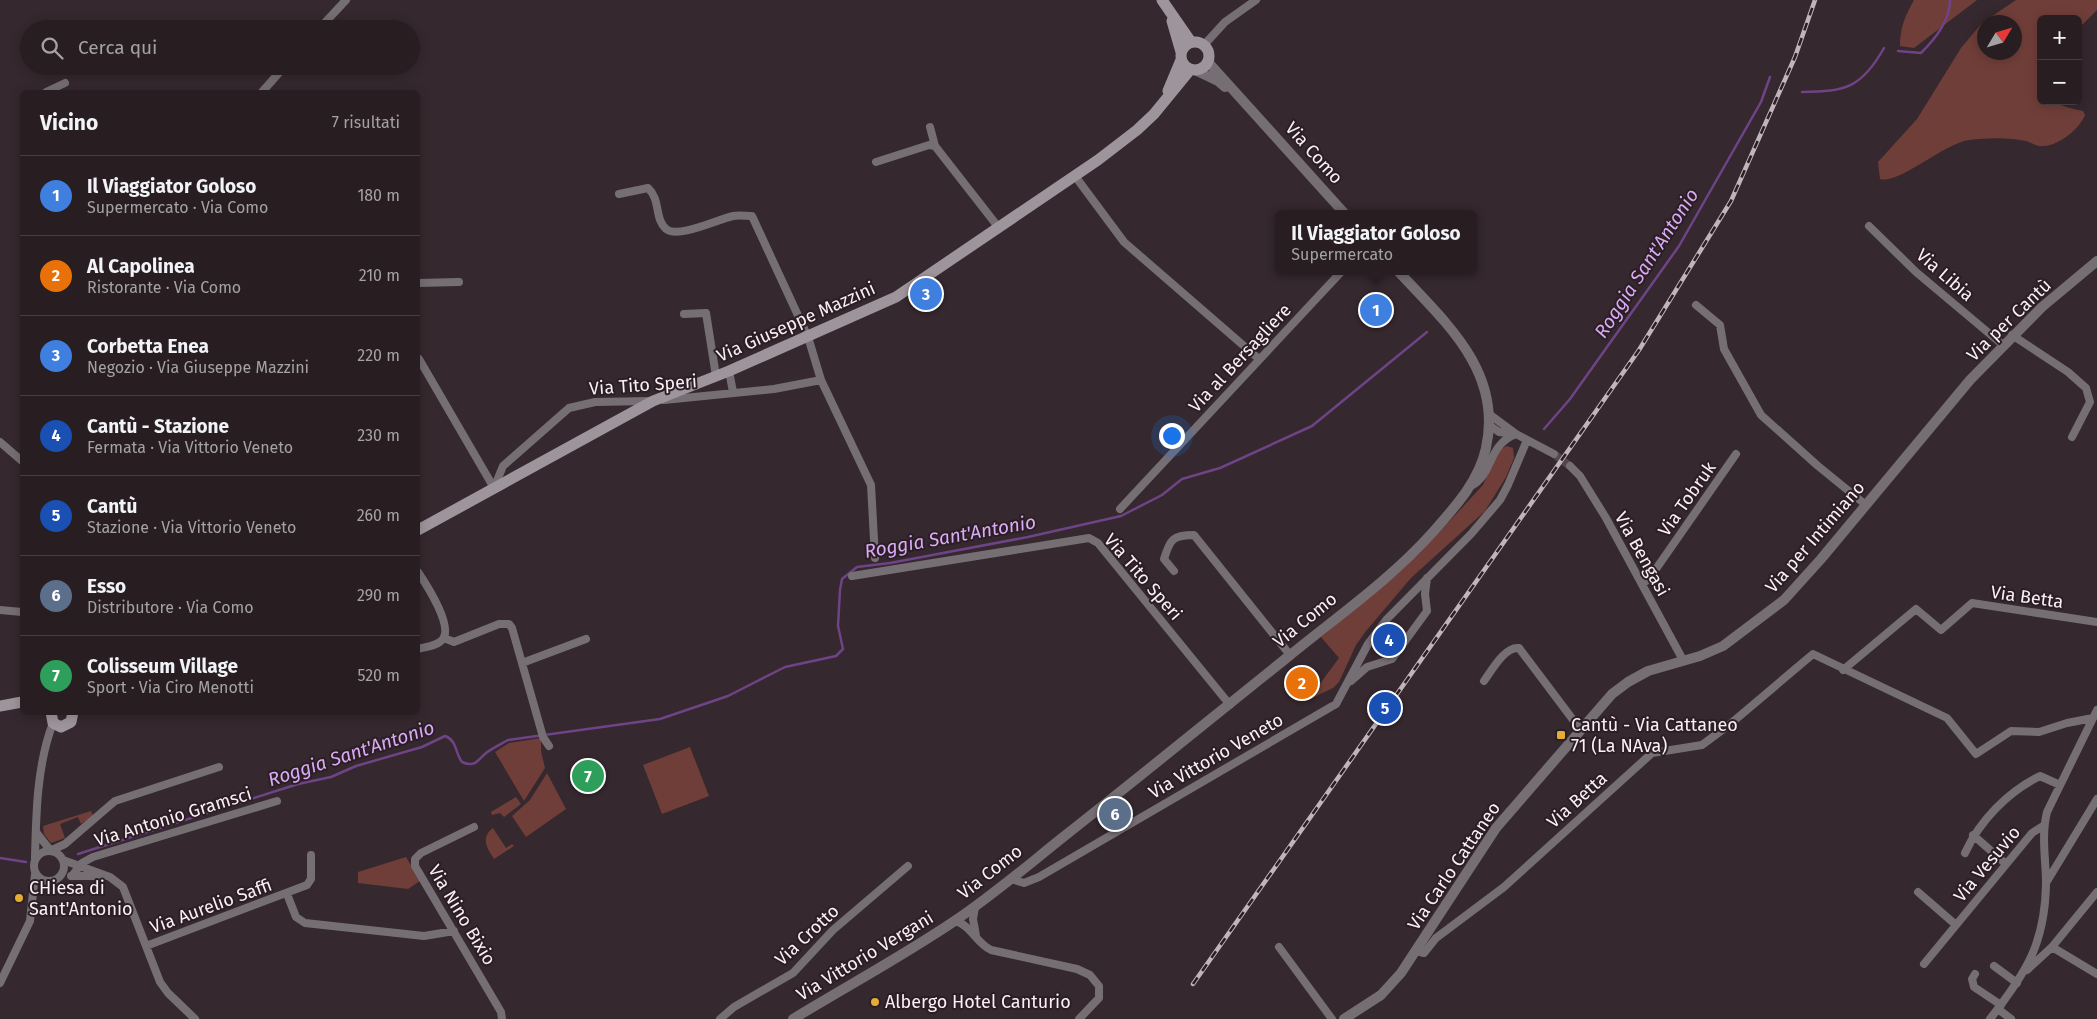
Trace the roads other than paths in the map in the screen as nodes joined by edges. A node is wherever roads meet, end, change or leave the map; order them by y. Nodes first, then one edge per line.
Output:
1 (346, 0) edge
2 (1162, 0) edge
3 (1256, 0) edge
4 (1170, 14) junction
5 (327, 20) edge
6 (1191, 42) junction
7 (1204, 45) junction
8 (1181, 56) junction
9 (1208, 62) junction
10 (1193, 70) junction
11 (277, 75) edge
12 (65, 83) dead end
13 (50, 90) edge
14 (264, 90) edge
15 (1162, 104) junction
16 (1256, 115) junction
17 (930, 126) dead end
18 (935, 146) junction
19 (876, 162) dead end
20 (1075, 176) junction
21 (619, 194) dead end
22 (1341, 210) edge
23 (1869, 226) dead end
24 (999, 228) junction
25 (2097, 261) edge
26 (1338, 275) edge
27 (1402, 275) edge
28 (459, 282) dead end
29 (420, 283) edge
30 (1696, 305) dead end
31 (684, 314) dead end
32 (2012, 335) junction
33 (808, 337) junction
34 (2003, 345) junction
35 (1259, 360) junction
36 (420, 361) edge
37 (729, 371) junction
38 (716, 376) junction
39 (820, 380) junction
40 (733, 392) junction
41 (653, 401) junction
42 (1948, 406) joint
43 (1489, 414) junction
44 (1489, 425) junction
45 (1516, 434) junction
46 (2072, 437) dead end
47 (1527, 440) junction
48 (0, 442) edge
49 (1554, 454) tunnel mouth
50 (1736, 454) dead end
51 (20, 459) edge
52 (1570, 466) tunnel mouth
53 (494, 488) junction
54 (1469, 488) junction
55 (1866, 505) junction
56 (1120, 509) dead end
57 (420, 528) edge
58 (875, 558) dead end
59 (1174, 571) dead end
60 (420, 575) edge
61 (852, 576) dead end
62 (1427, 578) junction
63 (1642, 584) junction
64 (0, 610) edge
65 (20, 612) edge
66 (2097, 622) edge
67 (444, 638) junction
68 (586, 639) dead end
69 (420, 648) edge
70 (1290, 655) junction
71 (1682, 660) junction
72 (522, 663) junction
73 (1844, 670) junction
74 (1484, 681) dead end
75 (1348, 683) junction
76 (20, 703) edge
77 (1230, 705) junction
78 (0, 708) edge
79 (20, 708) edge
80 (2097, 710) edge
81 (73, 715) edge
82 (50, 716) edge
83 (2093, 718) junction
84 (66, 726) junction
85 (1580, 729) junction
86 (45, 742) junction
87 (549, 746) dead end
88 (219, 767) dead end
89 (2060, 784) junction
90 (2097, 799) edge
91 (277, 801) dead end
92 (2043, 826) junction
93 (474, 828) dead end
94 (36, 832) junction
95 (1972, 835) junction
96 (66, 844) junction
97 (51, 850) junction
98 (1965, 853) dead end
99 (311, 855) dead end
100 (35, 858) junction
101 (62, 859) junction
102 (2006, 864) junction
103 (908, 866) dead end
104 (80, 868) junction
105 (35, 874) junction
106 (104, 875) junction
107 (72, 876) junction
108 (60, 877) junction
109 (1010, 878) junction
110 (43, 880) junction
111 (2046, 883) junction
112 (34, 889) junction
113 (1918, 892) dead end
114 (2097, 892) edge
115 (286, 894) junction
116 (974, 907) junction
117 (954, 921) junction
118 (1956, 925) junction
119 (454, 931) junction
120 (976, 938) junction
121 (146, 946) junction
122 (1279, 947) dead end
123 (2052, 947) junction
124 (1416, 951) junction
125 (1924, 964) dead end
126 (1994, 966) dead end
127 (2024, 973) junction
128 (1975, 974) dead end
129 (2097, 974) edge
130 (0, 983) edge
131 (2017, 983) junction
132 (1999, 1007) junction
133 (195, 1019) edge
134 (502, 1019) edge
135 (720, 1019) edge
136 (793, 1019) edge
137 (1079, 1019) edge
138 (1332, 1019) edge
139 (1344, 1019) edge
140 (1990, 1019) edge
141 (2011, 1019) edge

1 - 5 street
2 - 4 main road
3 - 7 street
4 - 6 main road
4 - 8 main road
6 - 7 main road
6 - 8 main road
7 - 9 main road
8 - 10 main road
8 - 15 main road, Via Giuseppe Mazzini
9 - 10 main road
9 - 16 street, Via Como
10 - 15 main road, Via Giuseppe Mazzini
10 - 16 street, Via Como
11 - 14 street
12 - 13 street
15 - 20 main road, Via Giuseppe Mazzini
16 - 22 street, Via Como
17 - 18 street
18 - 19 street
18 - 24 street
20 - 24 main road, Via Giuseppe Mazzini
20 - 35 street
21 - 33 street
23 - 34 street, Via Libia
24 - 33 main road, Via Giuseppe Mazzini
25 - 32 street, Via per Cantù
26 - 35 street, Via al Bersagliere
27 - 43 street, Via Como
28 - 29 street
30 - 55 street
31 - 38 street
32 - 34 street, Via per Cantù
32 - 46 street
33 - 37 main road, Via Giuseppe Mazzini
33 - 39 street
34 - 42 street, Via per Cantù
35 - 56 street, Via al Bersagliere
36 - 53 street
37 - 38 main road, Via Giuseppe Mazzini
37 - 40 street
38 - 41 main road, Via Giuseppe Mazzini
39 - 40 street, Via Tito Speri
39 - 58 street
40 - 41 street, Via Tito Speri
41 - 53 main road, Via Giuseppe Mazzini
41 - 53 street, Via Tito Speri
42 - 55 street, Via per Intimiano
43 - 44 street, Via Como
43 - 45 street
44 - 45 street
44 - 54 street, Via Como
45 - 47 street
45 - 54 street
47 - 49 street
47 - 62 street, Via Vittorio Veneto
48 - 51 street
50 - 63 street, Via Tobruk
52 - 63 street, Via Bengasi
53 - 57 main road, Via Giuseppe Mazzini
54 - 70 street, Via Como
55 - 71 street, Via per Intimiano
59 - 70 street
60 - 67 street
61 - 77 street, Via Tito Speri
62 - 75 street, Via Vittorio Veneto
62 - 75 street, Via Vittorio Veneto
63 - 71 street, Via Bengasi
64 - 65 street
66 - 73 street, Via Betta
67 - 69 street
67 - 72 street
68 - 72 street
70 - 77 street, Via Como
71 - 85 street, Via Carlo Cattaneo
72 - 87 street
73 - 83 street, Via Betta
73 - 124 street, Via Betta
74 - 85 street
75 - 109 street, Via Vittorio Veneto
76 - 78 main road
77 - 109 street, Via Como
78 - 79 main road
80 - 83 street
81 - 84 main road
82 - 84 main road
82 - 86 street
83 - 89 street
84 - 86 street
85 - 124 street, Via Carlo Cattaneo
86 - 94 street
88 - 96 street
89 - 92 street
89 - 95 street
90 - 111 street
91 - 104 street, Via Antonio Gramsci
92 - 102 street, Via Vesuvio
92 - 111 street
93 - 119 street, Via Nino Bixio
94 - 97 street
94 - 100 street
95 - 98 street
95 - 102 street
96 - 97 street
96 - 101 street
97 - 100 street
97 - 101 street
99 - 115 street, Via Aurelio Saffi
100 - 105 street
101 - 104 street, Via Aurelio Saffi
101 - 108 street
102 - 118 street, Via Vesuvio
103 - 135 street, Via Crotto
104 - 106 street, Via Aurelio Saffi
104 - 107 street, Via Antonio Gramsci
105 - 110 street
105 - 112 street
106 - 107 street
106 - 121 street, Via Aurelio Saffi
107 - 108 street
108 - 110 street
109 - 116 street, Via Como
110 - 112 street
111 - 127 street
112 - 130 street
113 - 118 street, Via Vesuvio
114 - 123 street
115 - 119 street, Via Aurelio Saffi
115 - 121 street, Via Aurelio Saffi
116 - 117 street, Via Como
116 - 120 street
117 - 120 street
117 - 136 street, Via Vittorio Vergani
118 - 125 street, Via Vesuvio
119 - 134 street, Via Nino Bixio
120 - 137 street
121 - 133 street, Via Aurelio Saffi
122 - 138 street
123 - 127 street
123 - 129 street
124 - 139 street, Via Carlo Cattaneo
126 - 131 street
127 - 131 street
128 - 132 street
131 - 132 street
132 - 140 street
132 - 141 street

